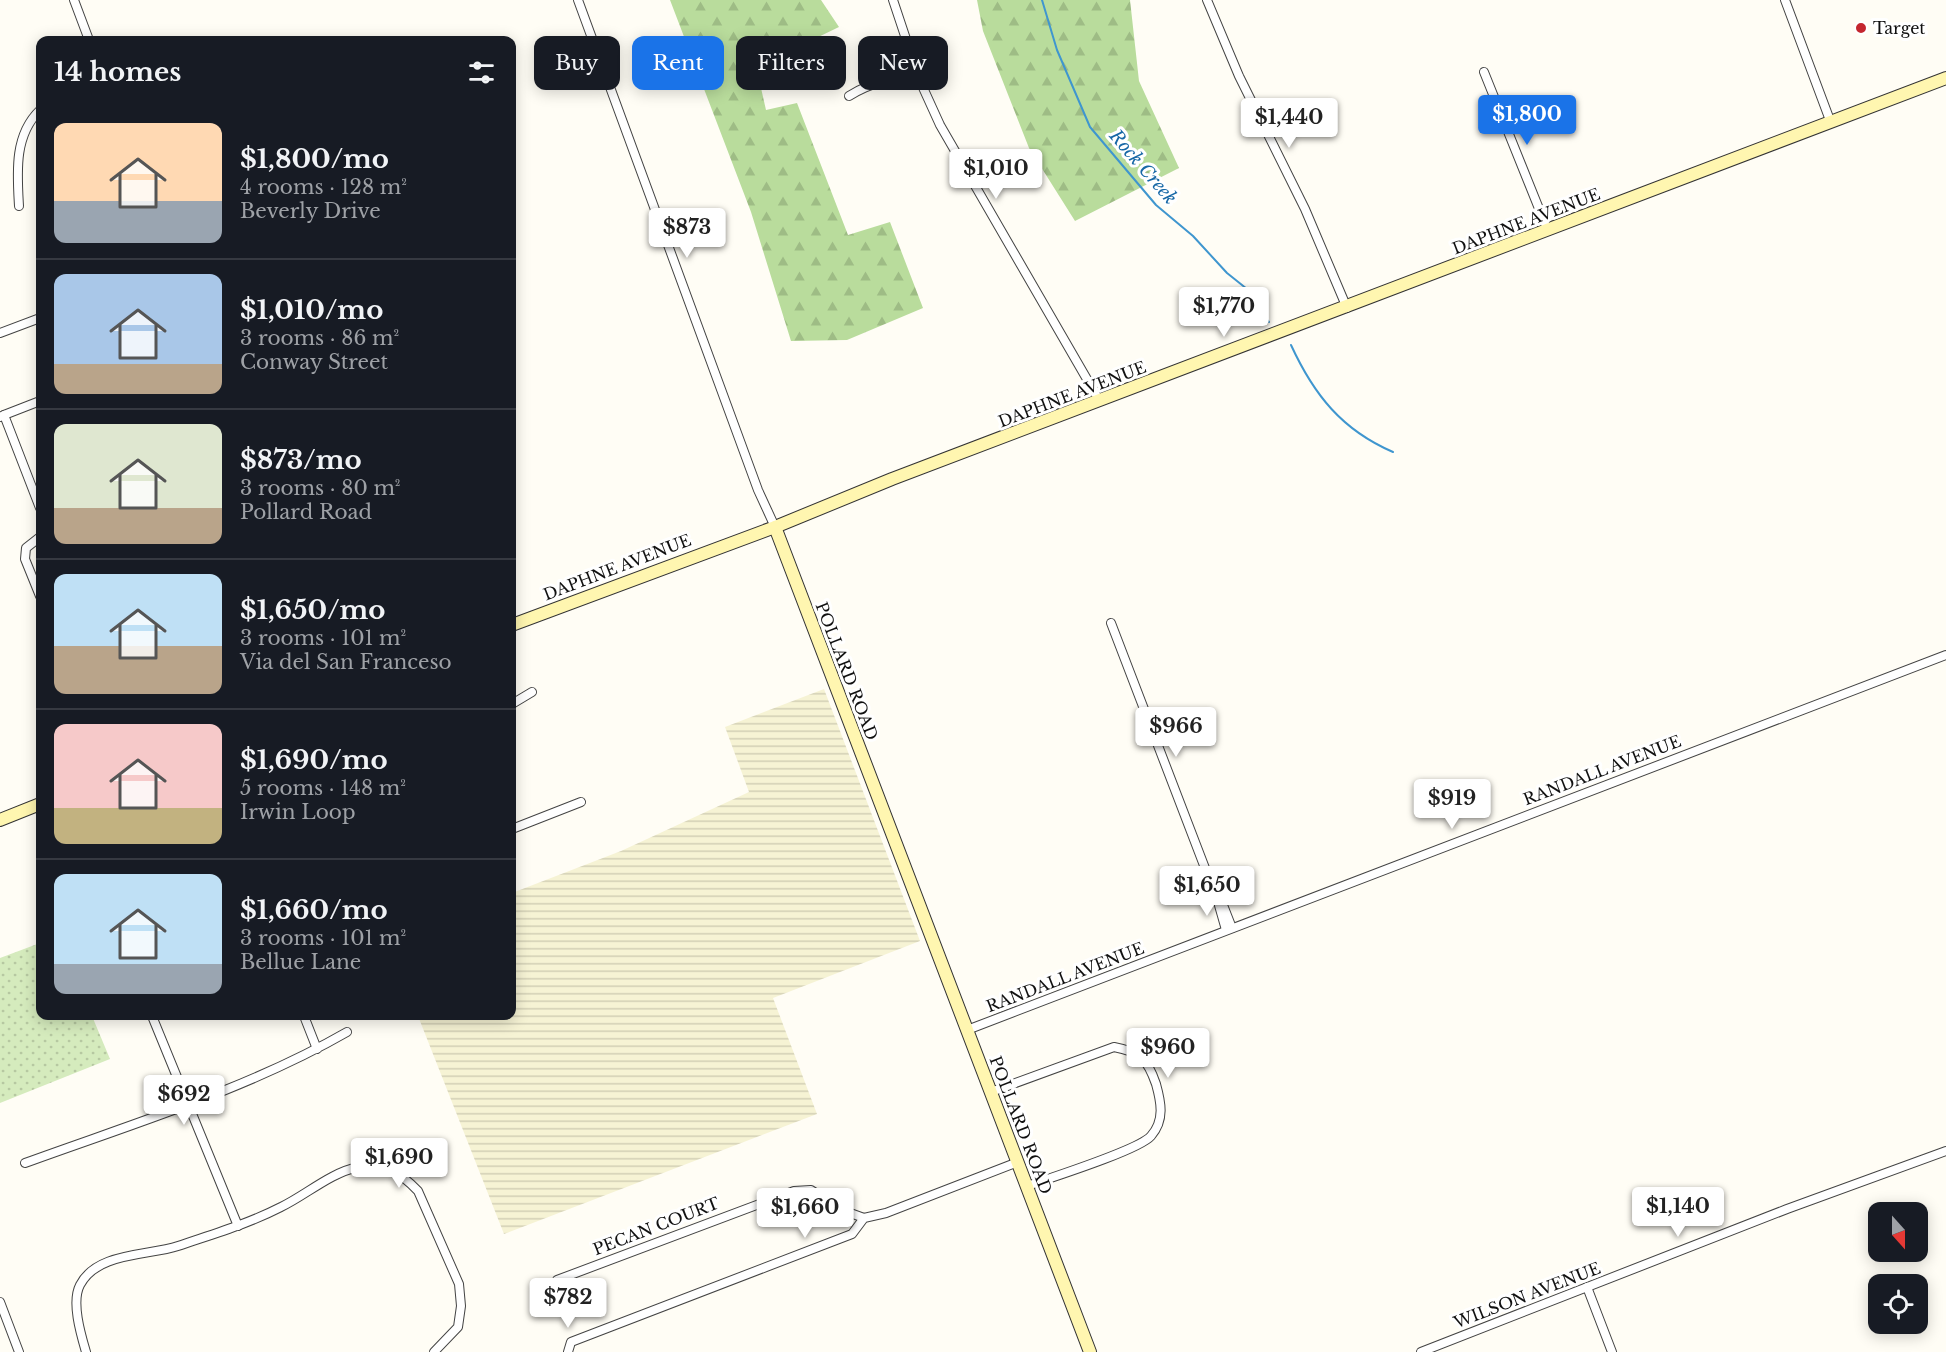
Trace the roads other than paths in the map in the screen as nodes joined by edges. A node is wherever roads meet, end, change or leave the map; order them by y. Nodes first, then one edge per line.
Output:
1 (74, 0) edge
2 (578, 0) edge
3 (893, 0) edge
4 (1207, 0) edge
5 (1785, 0) edge
6 (88, 36) edge
7 (905, 36) edge
8 (1484, 72) dead end
9 (1946, 78) edge
10 (861, 90) edge
11 (924, 90) edge
12 (849, 96) dead end
13 (36, 115) edge
14 (1831, 123) junction
15 (19, 206) dead end
16 (1548, 231) junction
17 (1347, 308) junction
18 (36, 320) edge
19 (0, 333) edge
20 (1099, 400) junction
21 (36, 403) edge
22 (2, 416) edge
23 (36, 498) edge
24 (775, 527) junction
25 (36, 540) edge
26 (36, 586) edge
27 (1111, 623) dead end
28 (516, 624) edge
29 (1946, 655) edge
30 (532, 692) dead end
31 (516, 702) edge
32 (581, 802) dead end
33 (36, 806) edge
34 (0, 819) edge
35 (516, 827) edge
36 (1229, 929) junction
37 (154, 1020) edge
38 (306, 1020) edge
39 (967, 1030) junction
40 (347, 1032) dead end
41 (317, 1049) junction
42 (991, 1092) junction
43 (189, 1103) junction
44 (1946, 1151) edge
45 (399, 1156) dead end
46 (1018, 1162) junction
47 (25, 1163) dead end
48 (392, 1169) junction
49 (1027, 1186) junction
50 (864, 1218) junction
51 (238, 1226) junction
52 (557, 1280) dead end
53 (1587, 1287) junction
54 (0, 1302) edge
55 (19, 1352) edge
56 (87, 1352) edge
57 (434, 1352) edge
58 (568, 1352) edge
59 (1090, 1352) edge
60 (1421, 1352) edge
61 (1612, 1352) edge

1 - 6 street
2 - 24 street, POLLARD ROAD
3 - 7 street
4 - 17 street
5 - 14 street
8 - 16 street
9 - 14 street, DAPHNE AVENUE
10 - 12 street
11 - 20 street
13 - 15 street
14 - 16 street, DAPHNE AVENUE
16 - 17 street, DAPHNE AVENUE
17 - 20 street, DAPHNE AVENUE
18 - 19 street
20 - 24 street, DAPHNE AVENUE
21 - 22 street
22 - 23 street
24 - 28 street, DAPHNE AVENUE
24 - 39 street, POLLARD ROAD
25 - 26 street
27 - 36 street
29 - 36 street, RANDALL AVENUE
30 - 31 street
32 - 35 street
33 - 34 street
36 - 39 street, RANDALL AVENUE
37 - 43 street
38 - 41 street
39 - 42 street, POLLARD ROAD
40 - 41 street
41 - 43 street
42 - 46 street, POLLARD ROAD
42 - 49 street
43 - 47 street
43 - 51 street
44 - 53 street, WILSON AVENUE
45 - 48 street
46 - 49 street, POLLARD ROAD
46 - 50 street
48 - 51 street
48 - 57 street
49 - 59 street, POLLARD ROAD
50 - 52 street, PECAN COURT
50 - 58 street
51 - 56 street
53 - 60 street, WILSON AVENUE
53 - 61 street
54 - 55 street

